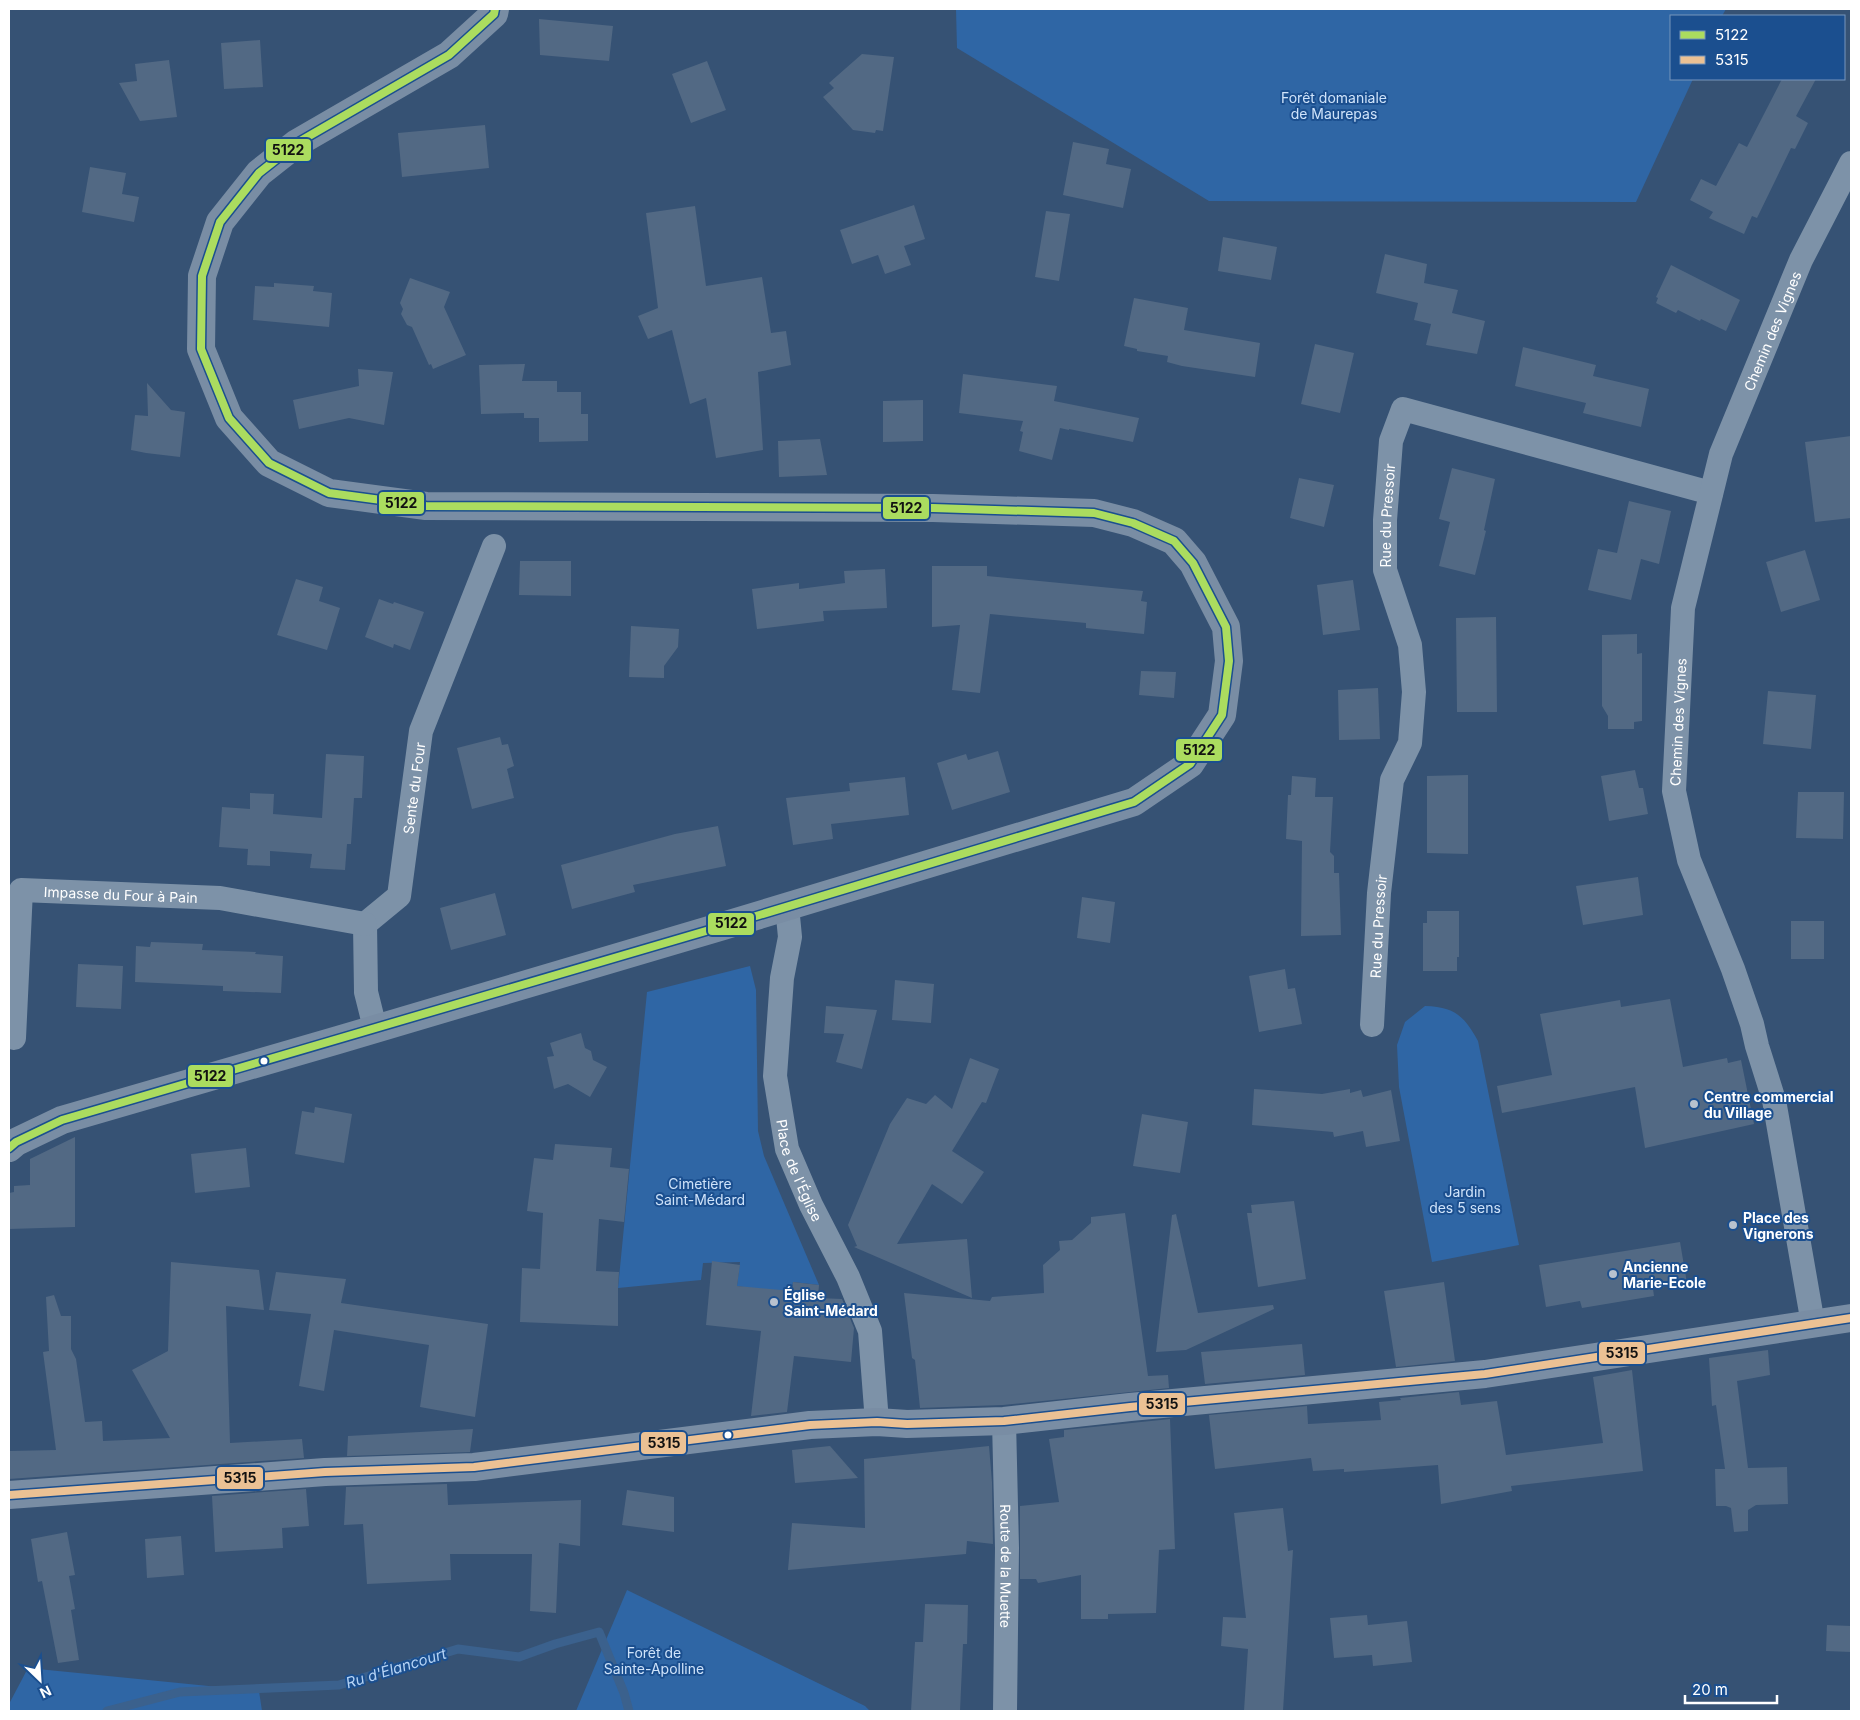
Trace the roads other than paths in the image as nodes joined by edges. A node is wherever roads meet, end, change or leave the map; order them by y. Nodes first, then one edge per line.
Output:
1 (495, 9) edge
2 (1851, 163) edge
3 (1711, 493) junction
4 (494, 546) dead end
5 (786, 906) junction
6 (365, 924) junction
7 (1372, 1025) dead end
8 (374, 1028) junction
9 (14, 1038) dead end
10 (9, 1148) edge
11 (1851, 1318) edge
12 (1813, 1324) junction
13 (1004, 1421) junction
14 (877, 1422) junction
15 (9, 1494) edge
16 (1005, 1711) edge

1 - 5 street
2 - 3 street, Chemin des Vignes
3 - 7 street, Rue du Pressoir
3 - 12 street, Chemin des Vignes
4 - 6 street, Sente du Four
5 - 8 street
5 - 14 street, Place de l'Église
6 - 8 street
6 - 9 street, Impasse du Four à Pain
8 - 10 street
11 - 12 street
12 - 13 street
13 - 14 street
13 - 16 street, Route de la Muette
14 - 15 street

